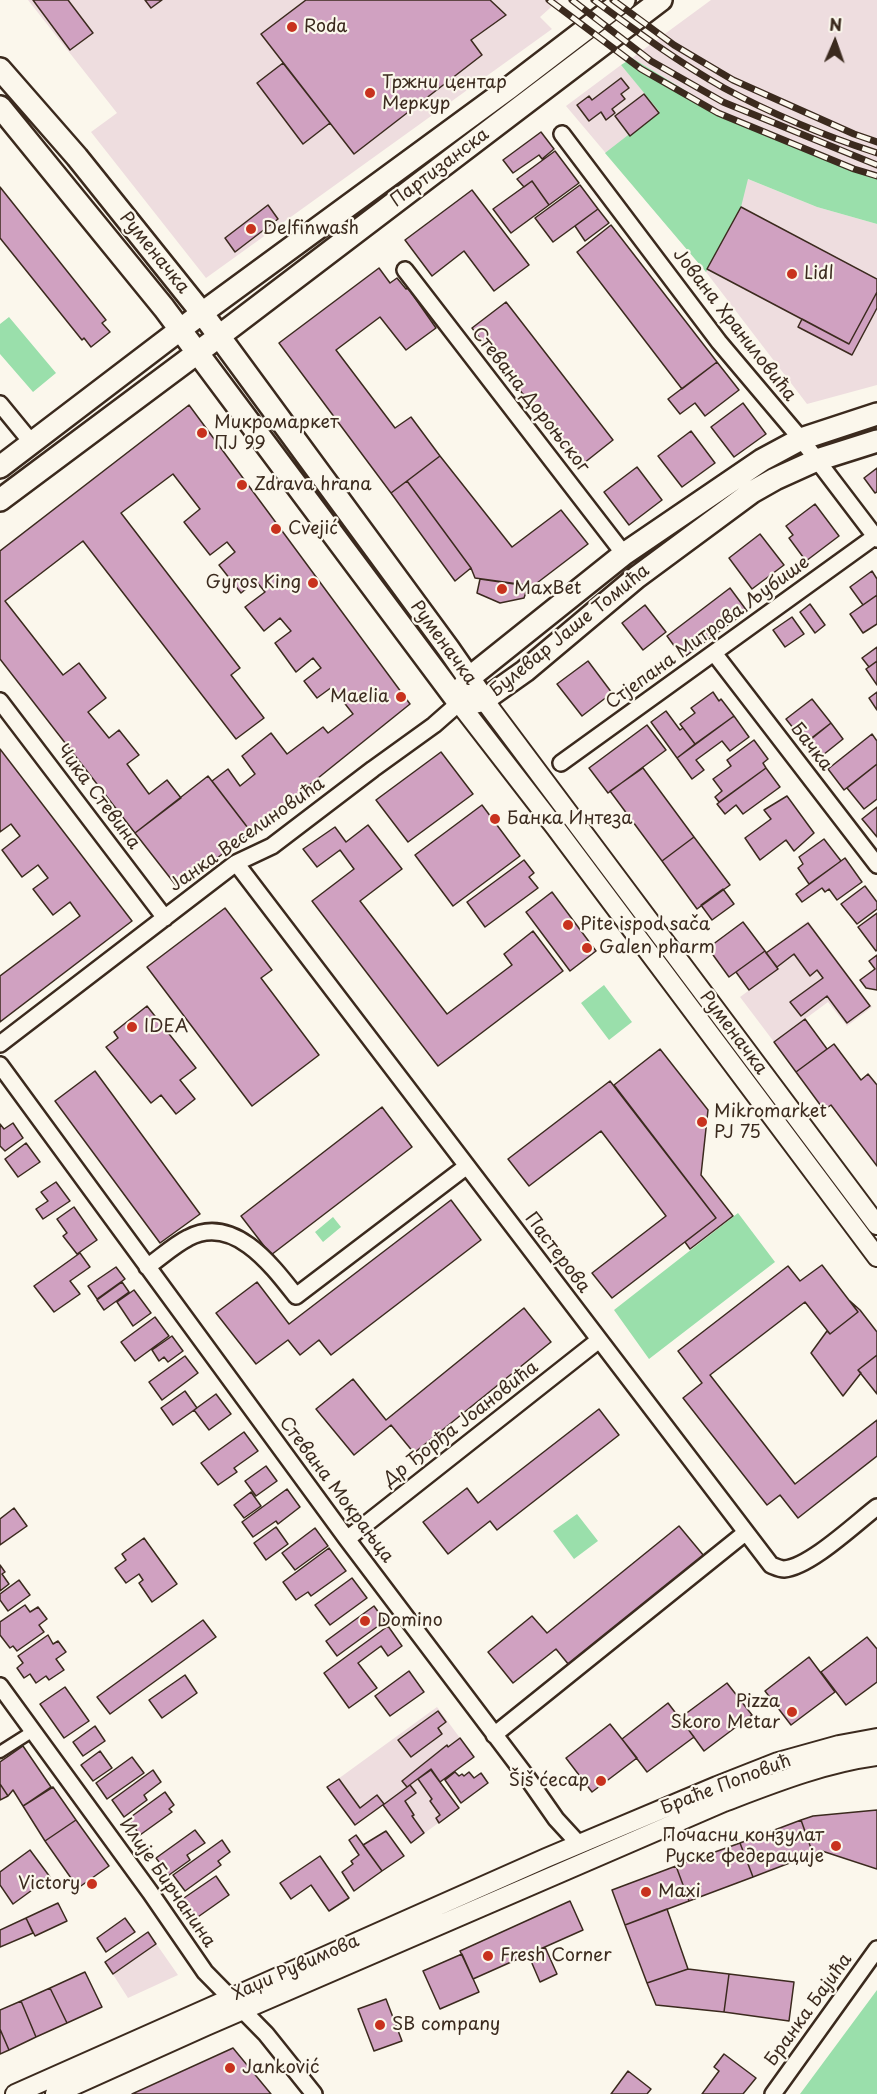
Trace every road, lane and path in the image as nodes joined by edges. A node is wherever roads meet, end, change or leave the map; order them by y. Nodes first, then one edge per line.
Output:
1 (624, 0) edge
2 (661, 0) edge
3 (0, 69) edge
4 (0, 107) edge
5 (562, 134) dead end
6 (405, 270) dead end
7 (202, 313) junction
8 (181, 329) junction
9 (219, 336) junction
10 (197, 353) junction
11 (0, 404) edge
12 (877, 414) edge
13 (801, 440) junction
14 (877, 441) edge
15 (32, 443) junction
16 (817, 460) junction
17 (0, 467) edge
18 (0, 500) edge
19 (876, 537) edge
20 (624, 554) junction
21 (714, 653) junction
22 (469, 678) junction
23 (484, 700) junction
24 (0, 701) edge
25 (459, 702) junction
26 (561, 763) dead end
27 (236, 863) junction
28 (877, 865) edge
29 (165, 918) junction
30 (0, 1044) edge
31 (0, 1065) edge
32 (466, 1166) junction
33 (877, 1225) edge
34 (877, 1257) edge
35 (147, 1267) junction
36 (598, 1340) junction
37 (877, 1507) edge
38 (746, 1533) junction
39 (347, 1539) junction
40 (0, 1686) edge
41 (33, 1731) junction
42 (494, 1735) junction
43 (877, 1738) edge
44 (0, 1752) edge
45 (877, 1756) edge
46 (579, 1844) junction
47 (590, 1859) joint
48 (877, 1949) edge
49 (235, 2005) junction
50 (15, 2094) edge
51 (55, 2094) edge
52 (314, 2094) edge
53 (772, 2094) edge

1 - 7 main road, Партизанска
2 - 9 main road, Партизанска
3 - 7 main road, Руменачка
4 - 8 main road, Руменачка
5 - 13 street, Јована Храниловића
6 - 20 street, Стевана Дороњског
7 - 8 main road, Партизанска
7 - 9 main road, Руменачка
8 - 10 main road, Руменачка
8 - 15 main road, Партизанска
9 - 10 main road, Партизанска
9 - 22 main road, Руменачка
10 - 18 main road, Партизанска
10 - 25 main road, Руменачка
11 - 15 street
12 - 13 main road, Булевар Јаше Томића
13 - 16 street, Јована Храниловића
13 - 20 main road, Булевар Јаше Томића
14 - 16 main road, Булевар Јаше Томића
15 - 17 main road, Партизанска
16 - 19 street, Јована Храниловића
16 - 23 main road, Булевар Јаше Томића
19 - 21 street, Стјепана Митрова Љубише
20 - 22 main road, Булевар Јаше Томића
21 - 26 street, Стјепана Митрова Љубише
21 - 28 street, Бачка
22 - 23 main road, Руменачка
22 - 25 main road, Булевар Јаше Томића
23 - 25 main road, Булевар Јаше Томића
23 - 33 street, Руменачка
24 - 29 street, Чика Стевина
25 - 27 street, Јанка Веселиновића
25 - 34 street, Руменачка
27 - 29 street, Јанка Веселиновића
27 - 32 street, Пастерова
29 - 30 street, Јанка Веселиновића
31 - 35 street, Стевана Мокрањца
32 - 35 street
32 - 36 street, Пастерова
35 - 39 street, Стевана Мокрањца
36 - 38 street, Пастерова
36 - 39 street, Др Ђорђа Јоановића
37 - 38 street, Пастерова
38 - 42 street
39 - 42 street, Стевана Мокрањца
40 - 41 street, Илије Бирчанина
41 - 44 street
41 - 49 street, Илије Бирчанина
42 - 46 street, Стевана Мокрањца
43 - 46 street, Браће Поповић
45 - 47 street, Браће Поповић
46 - 49 street, Хаџи Рувимова
47 - 49 street, Хаџи Рувимова
48 - 53 street, Бранка Бајића
49 - 50 street, Хаџи Рувимова
49 - 51 street, Хаџи Рувимова
49 - 52 street, Илије Бирчанина

